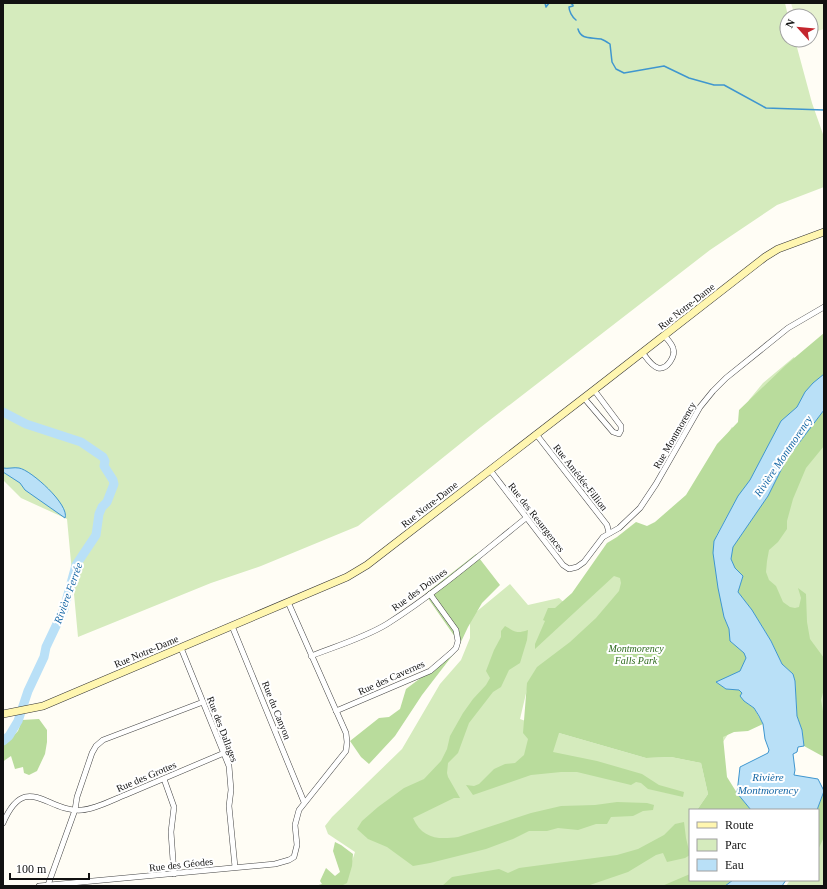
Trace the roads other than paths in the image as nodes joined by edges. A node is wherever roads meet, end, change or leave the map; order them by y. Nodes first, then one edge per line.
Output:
1 (824, 232) edge
2 (824, 307) edge
3 (664, 335) junction
4 (642, 352) junction
5 (594, 390) junction
6 (584, 398) junction
7 (536, 434) junction
8 (490, 470) junction
9 (526, 518) junction
10 (609, 533) junction
11 (573, 569) joint
12 (430, 594) junction
13 (288, 602) junction
14 (232, 626) junction
15 (181, 648) junction
16 (311, 656) junction
17 (203, 702) junction
18 (336, 711) junction
19 (3, 714) edge
20 (224, 753) junction
21 (164, 779) junction
22 (304, 802) junction
23 (75, 810) junction
24 (3, 823) edge
25 (236, 868) junction
26 (174, 874) junction
27 (48, 885) edge
28 (39, 886) edge

1 - 3 street, Rue Notre-Dame
2 - 10 street, Rue Montmorency
3 - 4 street, Rue Notre-Dame
3 - 4 street
4 - 5 street, Rue Notre-Dame
5 - 6 street, Rue Notre-Dame
5 - 6 street
6 - 7 street, Rue Notre-Dame
7 - 8 street, Rue Notre-Dame
7 - 10 street, Rue Amédée-Fillion
8 - 9 street, Rue des Resurgences
8 - 13 street, Rue Notre-Dame
9 - 11 street, Rue des Resurgences
9 - 12 street, Rue des Dolines
10 - 11 street, Rue Montmorency
12 - 16 street, Rue des Dolines
12 - 18 street, Rue des Cavernes
13 - 14 street, Rue Notre-Dame
13 - 16 street, Rue des Géodes
14 - 15 street, Rue Notre-Dame
14 - 22 street, Rue du Canyon
15 - 17 street, Rue des Dallages
15 - 19 street, Rue Notre-Dame
16 - 18 street, Rue des Géodes
17 - 20 street, Rue des Dallages
17 - 23 street
18 - 22 street, Rue des Géodes
20 - 21 street, Rue des Grottes
20 - 25 street, Rue des Dallages
21 - 23 street, Rue des Grottes
21 - 26 street
22 - 25 street, Rue des Géodes
23 - 24 street
23 - 27 street
25 - 26 street, Rue des Géodes
26 - 27 street, Rue des Géodes
27 - 28 street, Rue des Géodes

